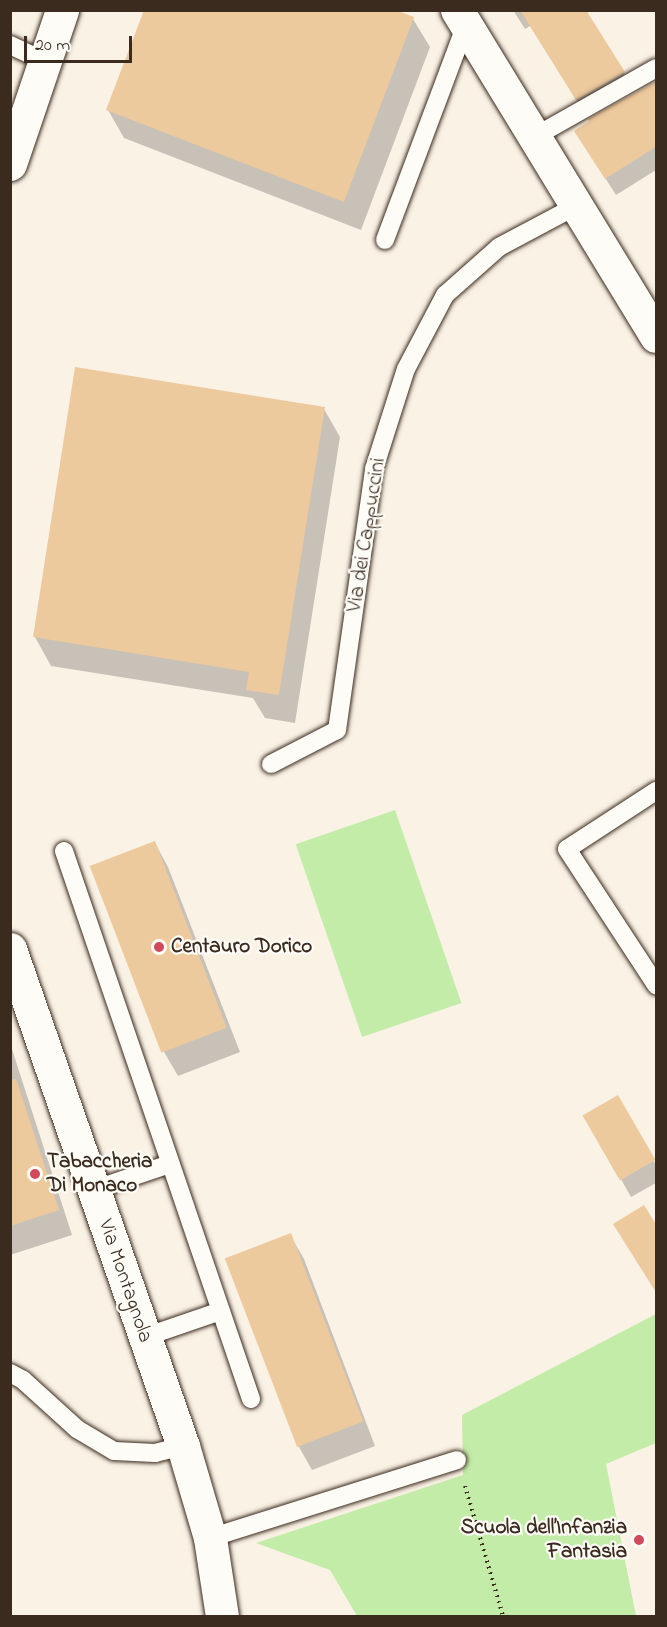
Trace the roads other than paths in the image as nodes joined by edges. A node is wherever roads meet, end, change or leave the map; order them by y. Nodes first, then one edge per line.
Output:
1 (62, 10) edge
2 (461, 18) edge
3 (10, 45) edge
4 (44, 61) junction
5 (657, 68) edge
6 (536, 136) junction
7 (10, 164) edge
8 (576, 206) junction
9 (385, 240) dead end
10 (657, 336) edge
11 (272, 764) dead end
12 (657, 791) edge
13 (64, 851) dead end
14 (10, 949) edge
15 (657, 985) edge
16 (171, 1164) junction
17 (93, 1190) junction
18 (221, 1311) junction
19 (145, 1337) junction
20 (10, 1373) edge
21 (251, 1399) dead end
22 (183, 1446) junction
23 (457, 1460) road end
24 (210, 1538) junction
25 (222, 1617) edge

1 - 4 main road
2 - 6 main road
2 - 9 lane
3 - 4 lane
4 - 7 main road
5 - 6 lane
6 - 8 main road
8 - 10 main road
8 - 11 lane, Via dei Cappuccini
12 - 15 lane
13 - 16 lane
14 - 17 main road, Via Montagnola
16 - 17 lane
16 - 18 lane
17 - 19 main road, Via Montagnola
18 - 19 lane
18 - 21 lane
19 - 22 main road, Via Montagnola
20 - 22 lane
22 - 24 main road, Via Montagnola
23 - 24 lane
24 - 25 main road, Via Montagnola

